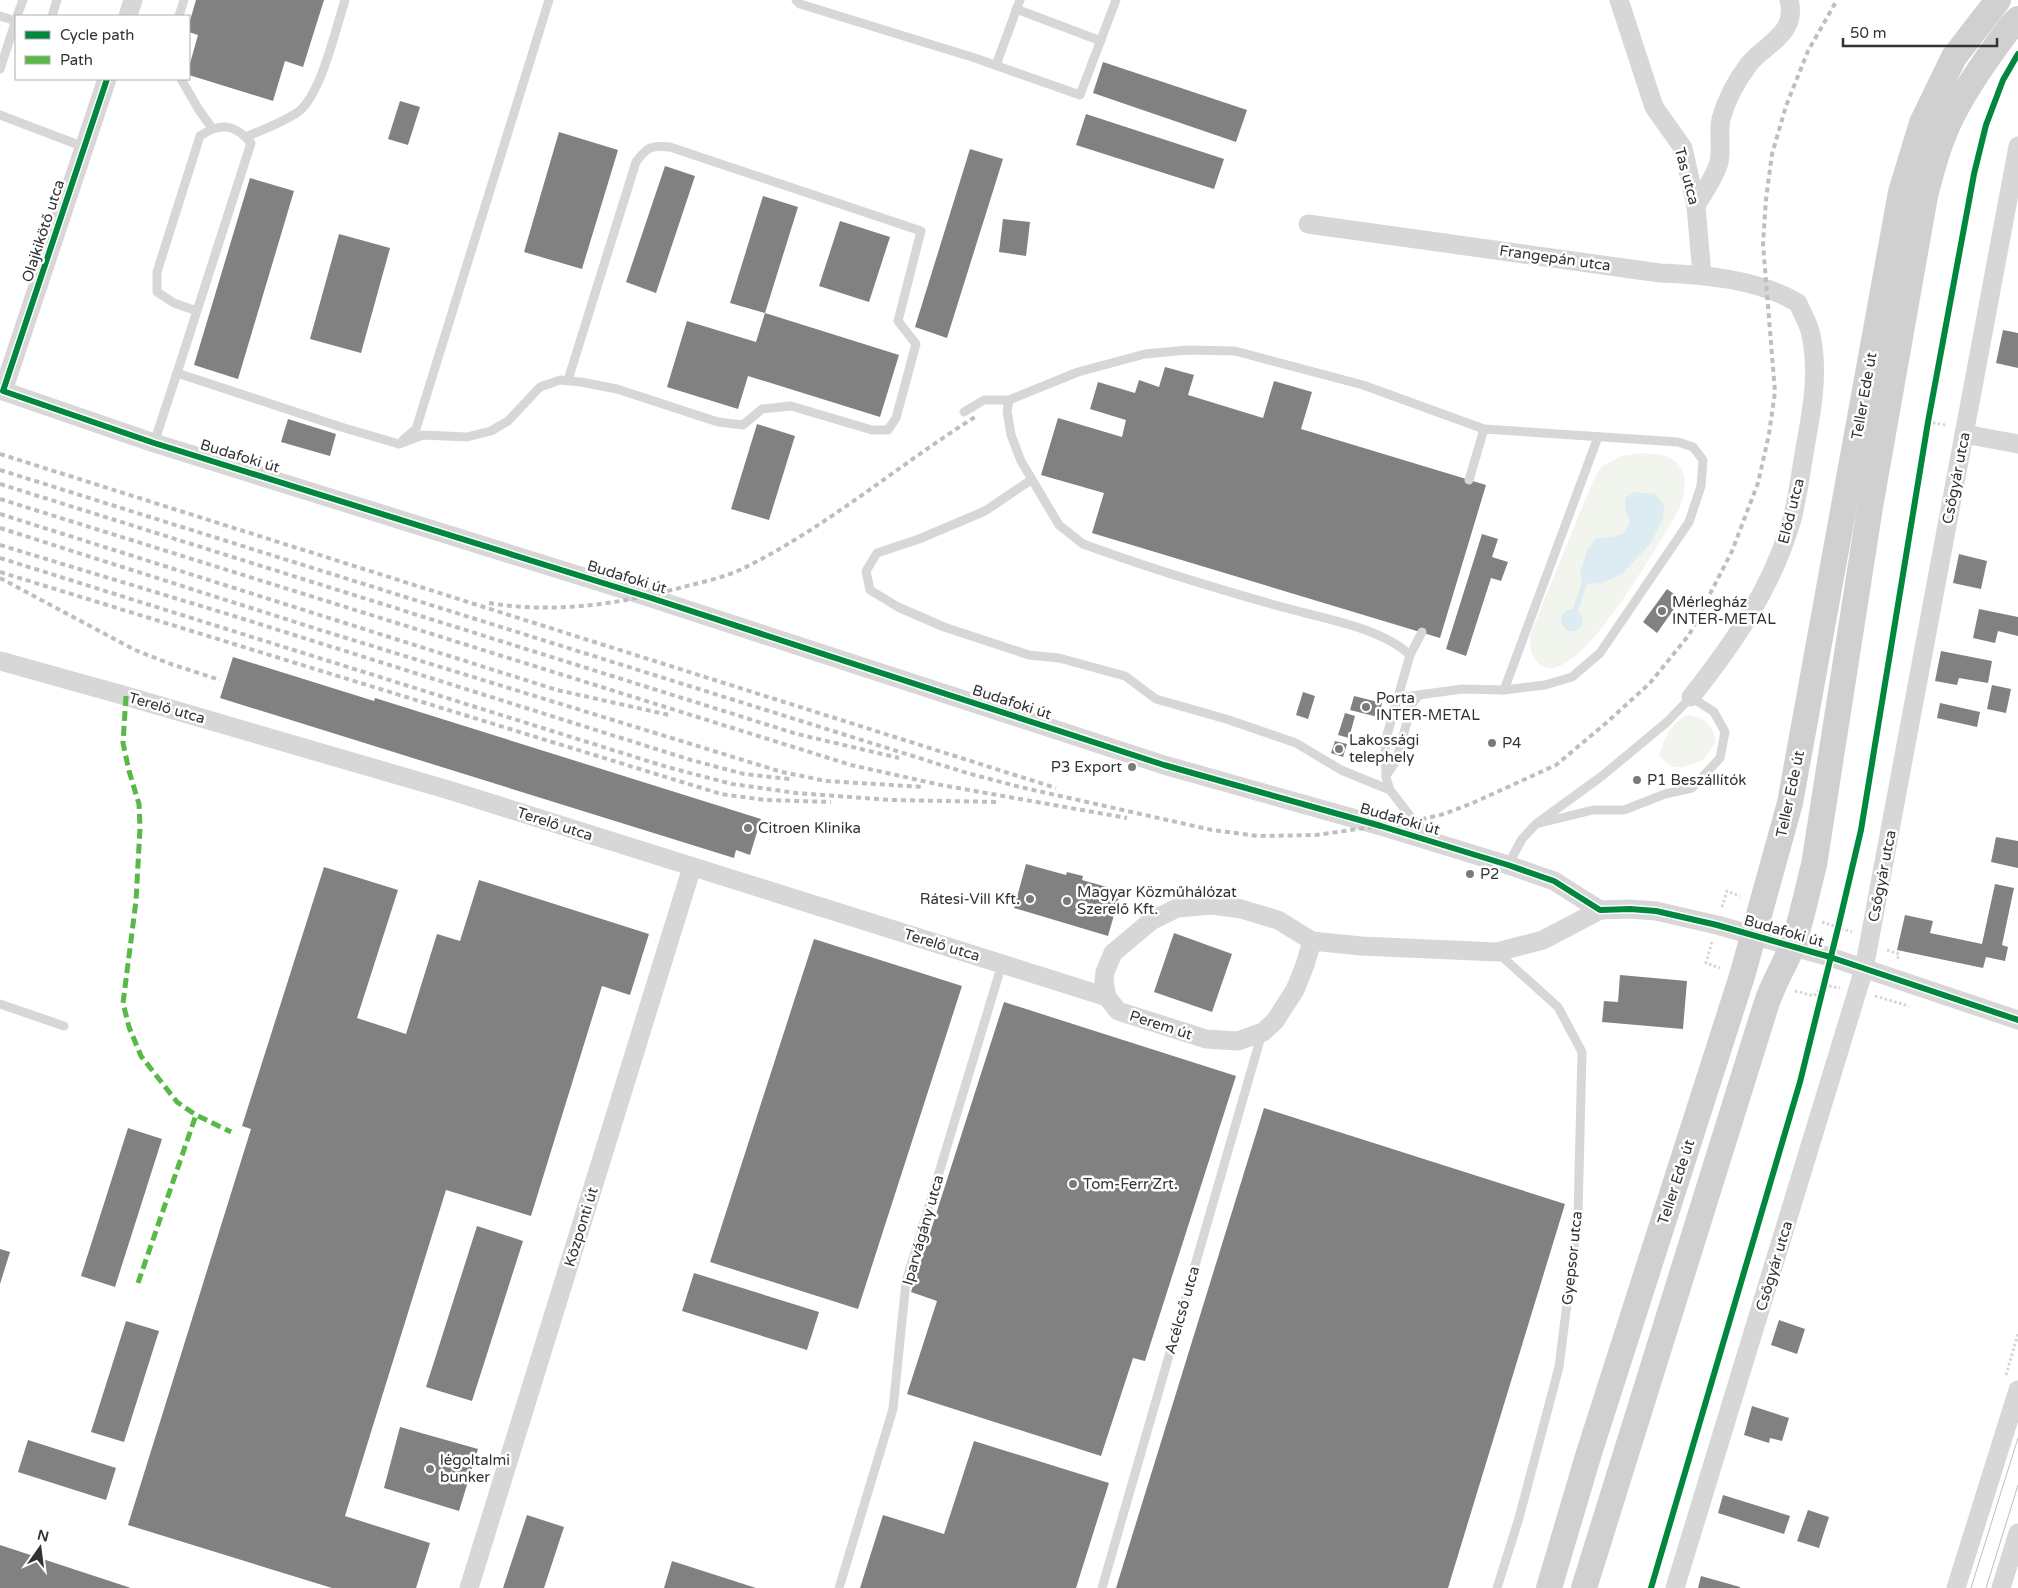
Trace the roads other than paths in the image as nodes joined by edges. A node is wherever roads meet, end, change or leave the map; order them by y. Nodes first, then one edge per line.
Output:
1 (23, 0) edge
2 (57, 0) edge
3 (133, 0) edge
4 (184, 0) edge
5 (345, 0) edge
6 (549, 0) edge
7 (796, 0) edge
8 (1020, 0) edge
9 (1116, 0) edge
10 (1619, 0) edge
11 (1789, 0) edge
12 (1998, 0) edge
13 (1016, 9) junction
14 (17, 15) edge
15 (52, 15) edge
16 (128, 15) edge
17 (179, 15) edge
18 (0, 16) edge
19 (15, 19) edge
20 (2018, 19) edge
21 (15, 22) edge
22 (1101, 41) junction
23 (996, 65) junction
24 (0, 69) edge
25 (107, 80) edge
26 (182, 80) edge
27 (0, 115) edge
28 (212, 128) junction
29 (246, 136) junction
30 (2018, 146) edge
31 (84, 147) junction
32 (1696, 206) junction
33 (1308, 224) dead end
34 (1702, 275) junction
35 (1798, 303) joint
36 (197, 311) junction
37 (177, 373) junction
38 (568, 380) junction
39 (2, 390) edge
40 (1009, 400) junction
41 (964, 412) dead end
42 (1484, 429) junction
43 (1964, 434) junction
44 (1598, 437) junction
45 (154, 443) junction
46 (399, 444) junction
47 (2018, 444) edge
48 (1031, 480) junction
49 (1469, 480) dead end
50 (1422, 632) dead end
51 (1410, 655) junction
52 (0, 662) edge
53 (1504, 690) junction
54 (1419, 695) junction
55 (1691, 697) junction
56 (1397, 698) junction
57 (1386, 777) junction
58 (1390, 790) junction
59 (1536, 824) junction
60 (1443, 844) junction
61 (1508, 865) junction
62 (692, 867) junction
63 (1600, 910) junction
64 (1753, 936) junction
65 (1312, 941) junction
66 (1793, 945) junction
67 (1497, 952) junction
68 (1002, 963) junction
69 (1864, 969) junction
70 (1107, 997) junction
71 (0, 1004) edge
72 (2018, 1020) edge
73 (64, 1026) dead end
74 (1262, 1032) junction
75 (2018, 1390) edge
76 (2018, 1533) edge
77 (469, 1588) edge
78 (839, 1588) edge
79 (1102, 1588) edge
80 (1497, 1588) edge
81 (1549, 1588) edge
82 (1584, 1588) edge
83 (1675, 1588) edge
84 (1956, 1588) edge
85 (2001, 1588) edge

1 - 14 lane
2 - 15 lane
3 - 16 street
4 - 17 lane
5 - 29 lane
6 - 46 lane
7 - 23 lane
8 - 13 lane
9 - 22 lane
10 - 32 street, Tas utca
11 - 32 street
12 - 64 main road, Teller Ede út
13 - 22 lane
13 - 23 lane
18 - 19 lane
20 - 66 main road, Teller Ede út
21 - 24 lane
22 - 23 lane
25 - 31 street, Olajkikötő utca
26 - 28 lane
27 - 31 lane
28 - 29 lane
28 - 36 lane
29 - 36 lane
30 - 43 street, Csőgyár utca
31 - 39 street, Olajkikötő utca
32 - 34 street, Tas utca
33 - 34 street, Frangepán utca
34 - 35 street, Frangepán utca
35 - 55 street, Előd utca
36 - 37 lane
37 - 45 lane
37 - 46 lane
38 - 38 lane
38 - 46 lane
39 - 45 street, Budafoki út
40 - 41 lane
40 - 42 lane
40 - 48 lane
42 - 44 lane
42 - 49 lane
43 - 47 street
43 - 69 street, Csőgyár utca
44 - 53 lane
44 - 53 lane
45 - 60 street, Budafoki út
48 - 51 lane
48 - 58 lane
50 - 51 lane
51 - 56 lane
52 - 62 street, Terelő utca
53 - 54 lane
54 - 56 lane
54 - 57 lane
55 - 59 lane
55 - 59 lane
56 - 57 lane
57 - 58 lane
58 - 60 lane
59 - 61 lane
60 - 61 street, Budafoki út
61 - 63 street, Budafoki út
62 - 68 street, Terelő utca
62 - 77 street, Központi út
63 - 64 street, Budafoki út
63 - 67 street
64 - 66 street, Budafoki út
64 - 81 main road, Teller Ede út
65 - 67 street
65 - 70 street
65 - 74 street, Perem út
66 - 69 street, Budafoki út
66 - 82 main road, Teller Ede út
67 - 80 lane, Gyepsor utca
68 - 70 street, Terelő utca
68 - 78 lane, Iparvágány utca
69 - 72 street, Budafoki út
69 - 83 street, Csőgyár utca
70 - 74 street, Perem út
71 - 73 lane
74 - 79 lane, Acélcső utca
75 - 84 street
76 - 85 street

